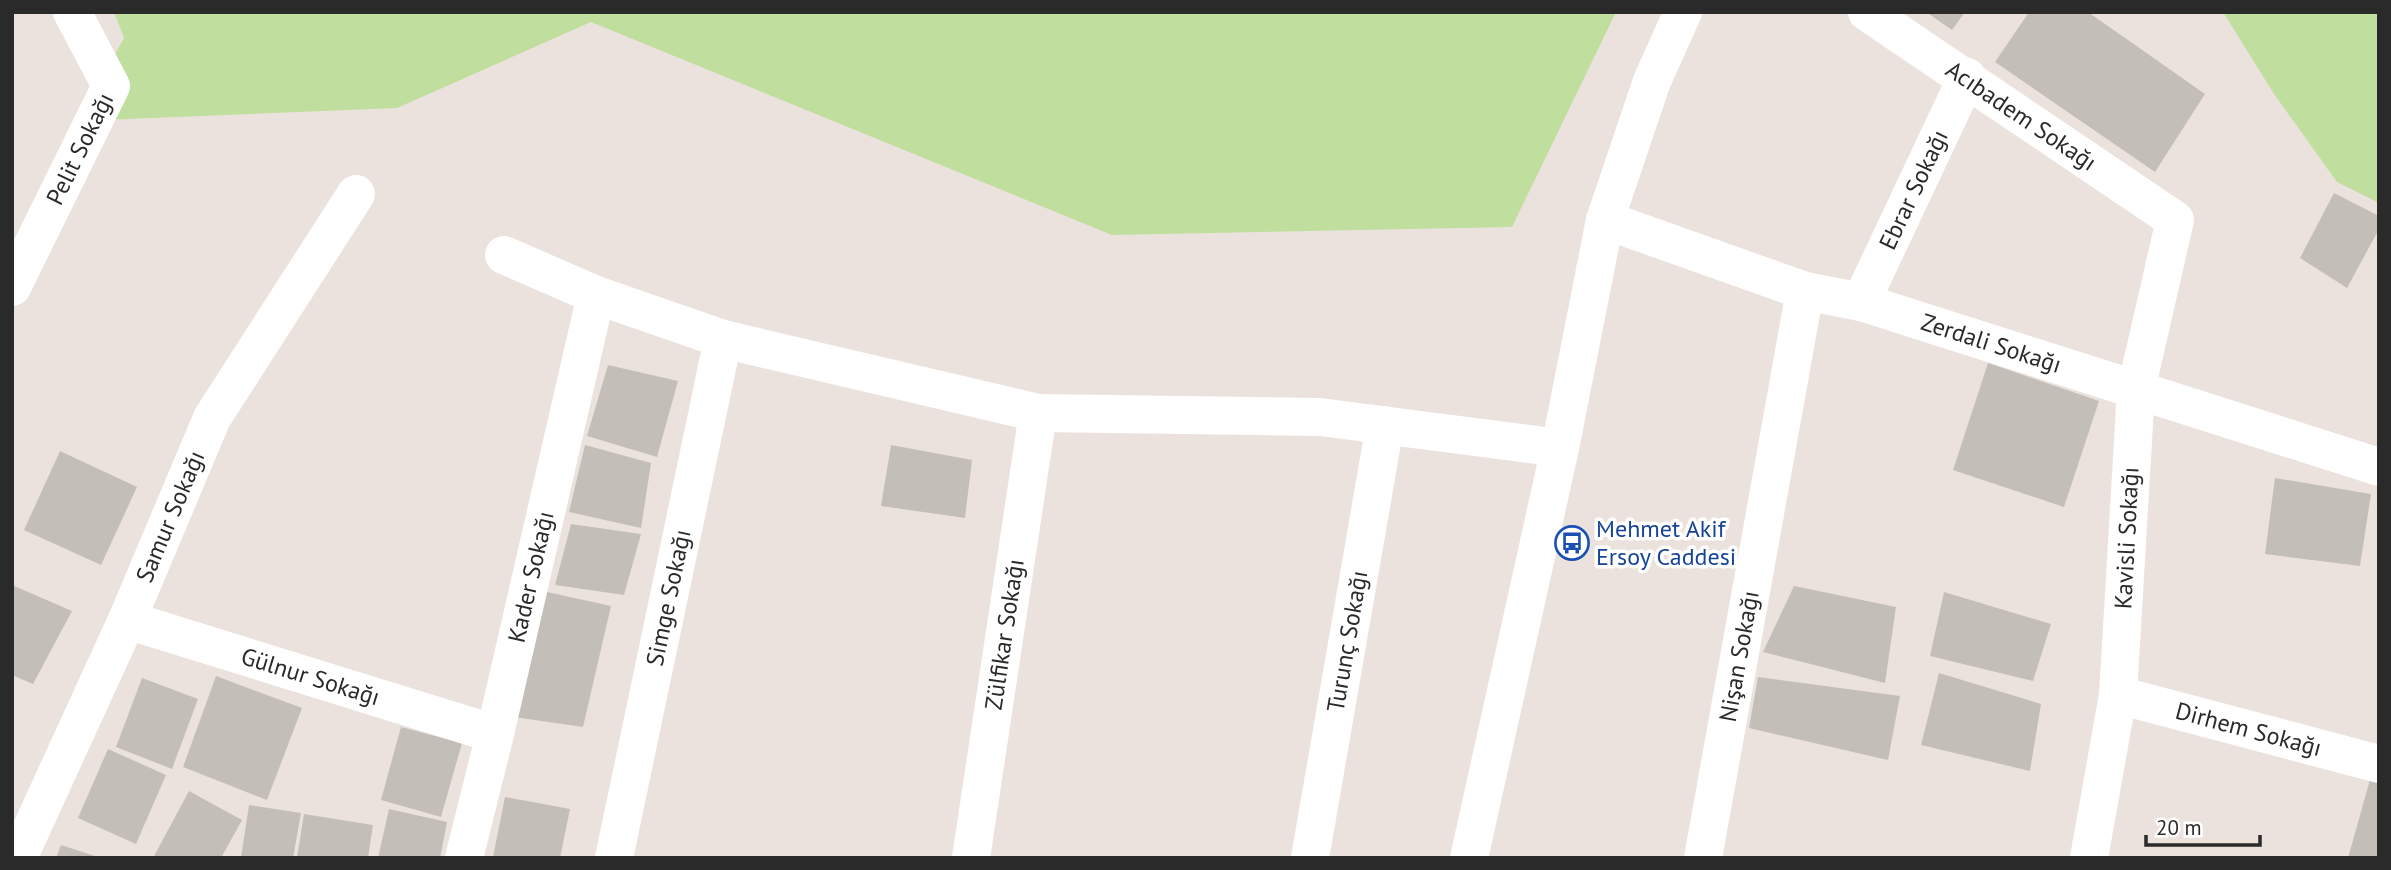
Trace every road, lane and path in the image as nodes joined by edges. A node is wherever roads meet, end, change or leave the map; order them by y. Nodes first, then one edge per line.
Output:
1 (72, 12) edge
2 (1682, 12) edge
3 (1867, 12) edge
4 (1967, 77) junction
5 (356, 194) dead end
6 (1605, 220) junction
7 (2175, 220) joint
8 (504, 255) dead end
9 (12, 287) edge
10 (1805, 291) junction
11 (596, 295) junction
12 (1861, 302) junction
13 (723, 339) junction
14 (2136, 390) junction
15 (1038, 413) junction
16 (1385, 425) junction
17 (1560, 448) junction
18 (2379, 467) edge
19 (127, 620) junction
20 (2118, 695) junction
21 (495, 734) junction
22 (2379, 764) edge
23 (18, 858) edge
24 (464, 858) edge
25 (614, 858) edge
26 (971, 858) edge
27 (1310, 858) edge
28 (1469, 858) edge
29 (1703, 858) edge
30 (2089, 858) edge

1 - 9 street, Pelit Sokağı
2 - 6 street
3 - 4 street, Acıbadem Sokağı
4 - 7 street, Acıbadem Sokağı
4 - 12 street, Ebrar Sokağı
5 - 19 street, Samur Sokağı
6 - 10 street, Zerdali Sokağı
6 - 17 street
7 - 14 street, Kavisli Sokağı
8 - 11 street
10 - 12 street, Zerdali Sokağı
10 - 29 street, Nişan Sokağı
11 - 13 street
11 - 21 street, Kader Sokağı
12 - 14 street, Zerdali Sokağı
13 - 15 street
13 - 25 street, Simge Sokağı
14 - 18 street, Zerdali Sokağı
14 - 20 street, Kavisli Sokağı
15 - 16 street
15 - 26 street, Zülfikar Sokağı
16 - 17 street
16 - 27 street, Turunç Sokağı
17 - 28 street
19 - 21 street, Gülnur Sokağı
19 - 23 street, Samur Sokağı
20 - 22 street, Dirhem Sokağı
20 - 30 street, Kavisli Sokağı
21 - 24 street, Kader Sokağı

